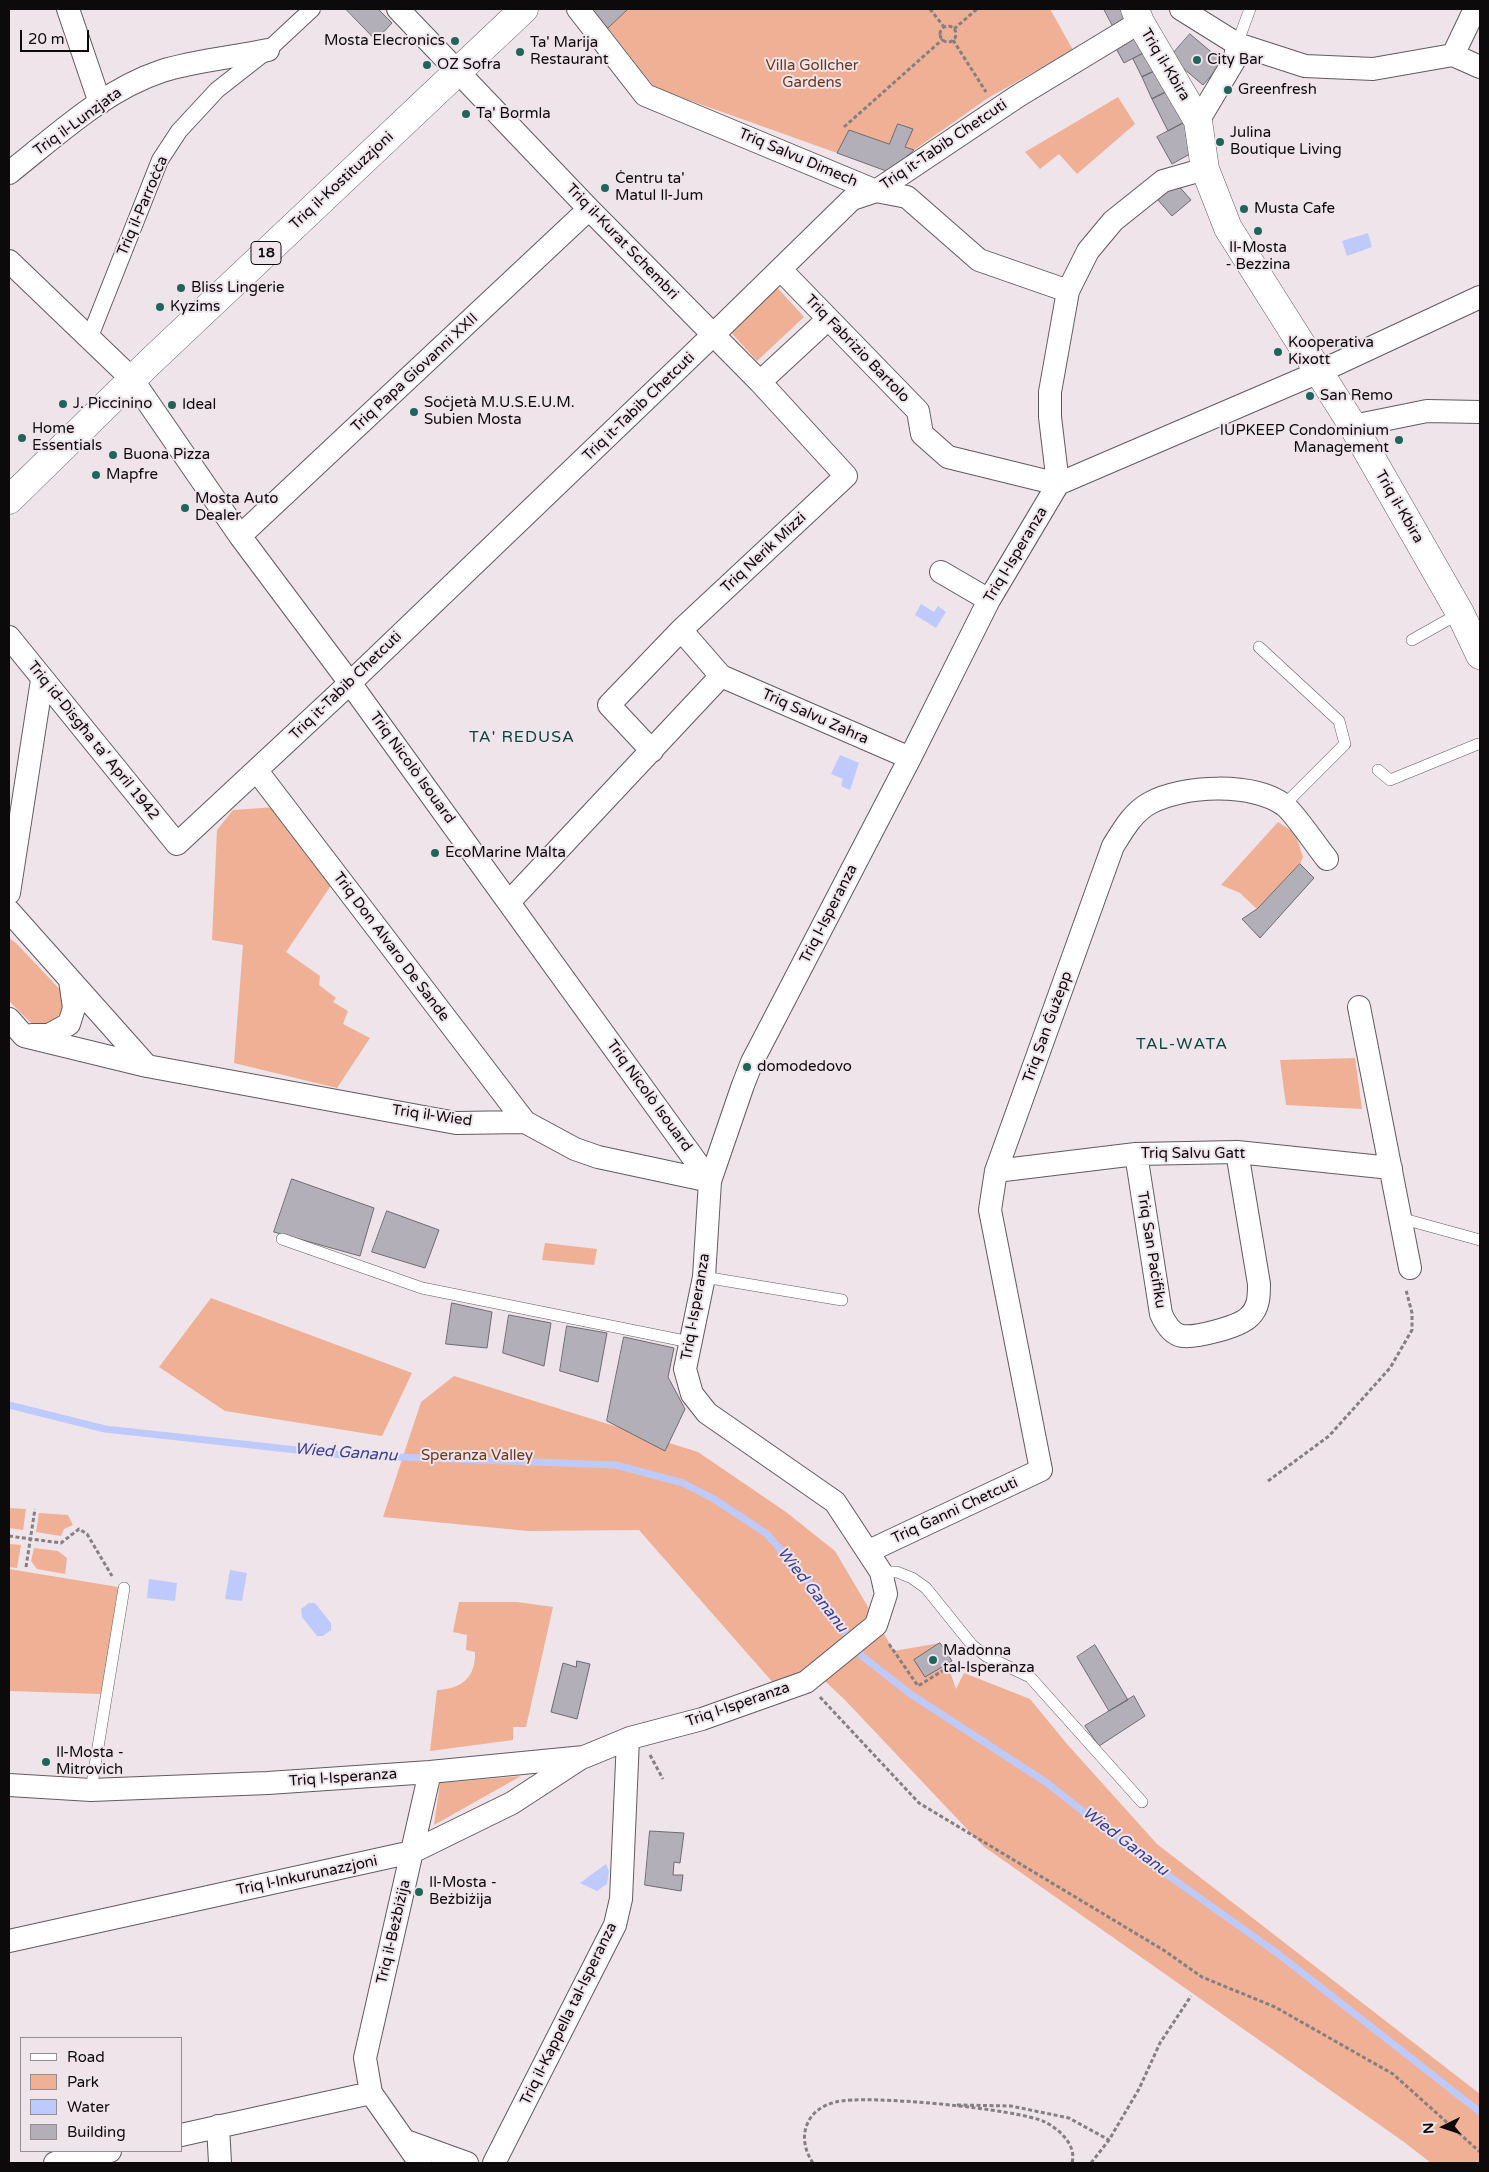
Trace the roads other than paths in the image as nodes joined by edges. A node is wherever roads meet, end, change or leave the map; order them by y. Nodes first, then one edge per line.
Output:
1 (68, 9) edge
2 (312, 9) edge
3 (398, 9) edge
4 (524, 9) edge
5 (578, 9) edge
6 (1181, 9) edge
7 (1250, 9) edge
8 (1475, 9) edge
9 (1137, 15) edge
10 (1237, 44) junction
11 (268, 50) junction
12 (1453, 55) junction
13 (1480, 67) edge
14 (458, 72) junction
15 (100, 103) junction
16 (1198, 121) junction
17 (1205, 169) junction
18 (9, 173) edge
19 (876, 191) junction
20 (589, 209) junction
21 (9, 261) edge
22 (781, 270) junction
23 (1068, 291) junction
24 (1480, 297) edge
25 (827, 320) junction
26 (713, 335) junction
27 (89, 339) junction
28 (1318, 372) junction
29 (132, 379) junction
30 (760, 382) junction
31 (1480, 412) edge
32 (1354, 426) junction
33 (846, 476) joint
34 (1058, 484) junction
35 (9, 500) edge
36 (240, 536) junction
37 (940, 572) dead end
38 (989, 600) junction
39 (1460, 613) junction
40 (681, 630) junction
41 (9, 637) edge
42 (1412, 640) dead end
43 (1259, 648) dead end
44 (1480, 655) edge
45 (721, 676) junction
46 (42, 680) junction
47 (350, 682) junction
48 (1478, 744) dead end
49 (652, 751) junction
50 (910, 758) junction
51 (1378, 770) dead end
52 (257, 771) junction
53 (1284, 805) junction
54 (177, 844) joint
55 (1327, 859) dead end
56 (9, 894) edge
57 (509, 902) junction
58 (9, 911) edge
59 (70, 980) junction
60 (1360, 1007) dead end
61 (9, 1019) edge
62 (24, 1036) junction
63 (147, 1066) junction
64 (525, 1122) junction
65 (1237, 1152) junction
66 (1136, 1154) junction
67 (1391, 1168) junction
68 (996, 1171) junction
69 (710, 1181) junction
70 (1400, 1218) junction
71 (282, 1239) dead end
72 (1480, 1240) edge
73 (1410, 1268) road end
74 (704, 1277) junction
75 (842, 1300) dead end
76 (690, 1342) junction
77 (1041, 1470) joint
78 (869, 1551) junction
79 (881, 1572) junction
80 (124, 1588) road end
81 (628, 1739) junction
82 (584, 1757) junction
83 (430, 1772) junction
84 (9, 1785) edge
85 (91, 1790) junction
86 (1142, 1802) dead end
87 (412, 1852) junction
88 (9, 1941) edge
89 (371, 2093) junction
90 (218, 2126) junction
91 (182, 2135) edge
92 (406, 2141) junction
93 (105, 2152) edge
94 (55, 2163) edge
95 (220, 2163) edge
96 (420, 2163) edge
97 (467, 2163) edge
98 (494, 2163) edge

1 - 15 street
2 - 11 street, Triq il-Parroċċa
3 - 14 street, Triq il-Kurat Schembri
4 - 14 main road, Triq il-Kostituzzjoni / 18
5 - 19 street, Triq Salvu Dimech
6 - 10 street
7 - 10 lane
8 - 12 street
9 - 16 main road, Triq il-Kbira
9 - 19 street, Triq it-Tabib Chetcuti
10 - 12 street
10 - 16 street, Triq il-Kbira
11 - 15 street, Triq il-Lunzjata
11 - 27 street, Triq il-Parroċċa
12 - 13 street
14 - 20 street, Triq il-Kurat Schembri
14 - 29 main road, Triq il-Kostituzzjoni / 18
15 - 18 street, Triq il-Lunzjata
16 - 17 main road, Triq il-Kbira
17 - 23 street
17 - 28 main road, Triq il-Kbira
19 - 22 street, Triq it-Tabib Chetcuti
19 - 23 street, Triq Salvu Dimech
20 - 26 street, Triq il-Kurat Schembri
20 - 36 street, Triq Papa Giovanni XXII
21 - 27 street, Triq Nicolò Isouard
22 - 25 street, Triq Fabrizio Bartolo
22 - 26 street, Triq it-Tabib Chetcuti
23 - 34 street
24 - 28 street
25 - 30 street
25 - 34 street, Triq Fabrizio Bartolo
26 - 30 street, Triq il-Kurat Schembri
26 - 47 street, Triq it-Tabib Chetcuti
27 - 29 street, Triq Nicolò Isouard
28 - 32 main road, Triq il-Kbira
28 - 34 street
29 - 35 main road, Triq il-Kostituzzjoni / 18
29 - 36 street, Triq Nicolò Isouard
30 - 33 street, Triq il-Kurat Schembri
31 - 32 street
32 - 39 main road, Triq il-Kbira
33 - 40 street, Triq Nerik Mizzi
34 - 38 street, Triq l-Isperanza
36 - 47 street, Triq Nicolò Isouard
37 - 38 street
38 - 50 street, Triq l-Isperanza
39 - 42 lane
39 - 44 main road, Triq il-Kbira
40 - 45 street
40 - 49 street, Triq Nerik Mizzi
41 - 46 street, Triq id-Disgħa ta' April 1942
43 - 53 lane
45 - 49 street
45 - 50 street, Triq Salvu Zahra
46 - 54 street, Triq id-Disgħa ta' April 1942
46 - 56 street
47 - 52 street, Triq it-Tabib Chetcuti
47 - 57 street, Triq Nicolò Isouard
48 - 51 lane
49 - 57 street
50 - 69 street, Triq l-Isperanza
52 - 54 street, Triq it-Tabib Chetcuti
52 - 64 street, Triq Don Alvaro De Sande
53 - 55 street, Triq San Ġużepp
53 - 68 street, Triq San Ġużepp
57 - 69 street, Triq Nicolò Isouard
58 - 59 street
59 - 62 street
59 - 63 street
60 - 67 street
61 - 62 street
62 - 63 street, Triq il-Wied
63 - 64 street, Triq il-Wied
64 - 69 street, Triq il-Wied
65 - 66 street, Triq Salvu Gatt
65 - 66 street, Triq San Paċifiku
65 - 67 street, Triq Salvu Gatt
66 - 68 street, Triq Salvu Gatt
67 - 70 street
68 - 77 street, Triq San Ġużepp
69 - 74 street, Triq l-Isperanza
70 - 72 lane
70 - 73 street
71 - 76 lane
74 - 75 lane
74 - 76 street, Triq l-Isperanza
76 - 78 street, Triq l-Isperanza
77 - 78 street, Triq Ġanni Chetcuti
78 - 79 street, Triq l-Isperanza
79 - 81 street, Triq l-Isperanza
79 - 86 lane
80 - 85 lane
81 - 82 street, Triq l-Isperanza
81 - 98 street, Triq il-Kappella tal-Isperanza
82 - 83 street, Triq l-Isperanza
82 - 87 street, Triq l-Inkurunazzjoni
83 - 85 street, Triq l-Isperanza
83 - 87 street, Triq il-Beżbiżija
84 - 85 street, Triq l-Isperanza
87 - 88 street, Triq l-Inkurunazzjoni
87 - 89 street, Triq il-Beżbiżija
89 - 90 street
89 - 92 street
90 - 91 street
90 - 95 street
92 - 96 street
92 - 97 street
93 - 94 street

